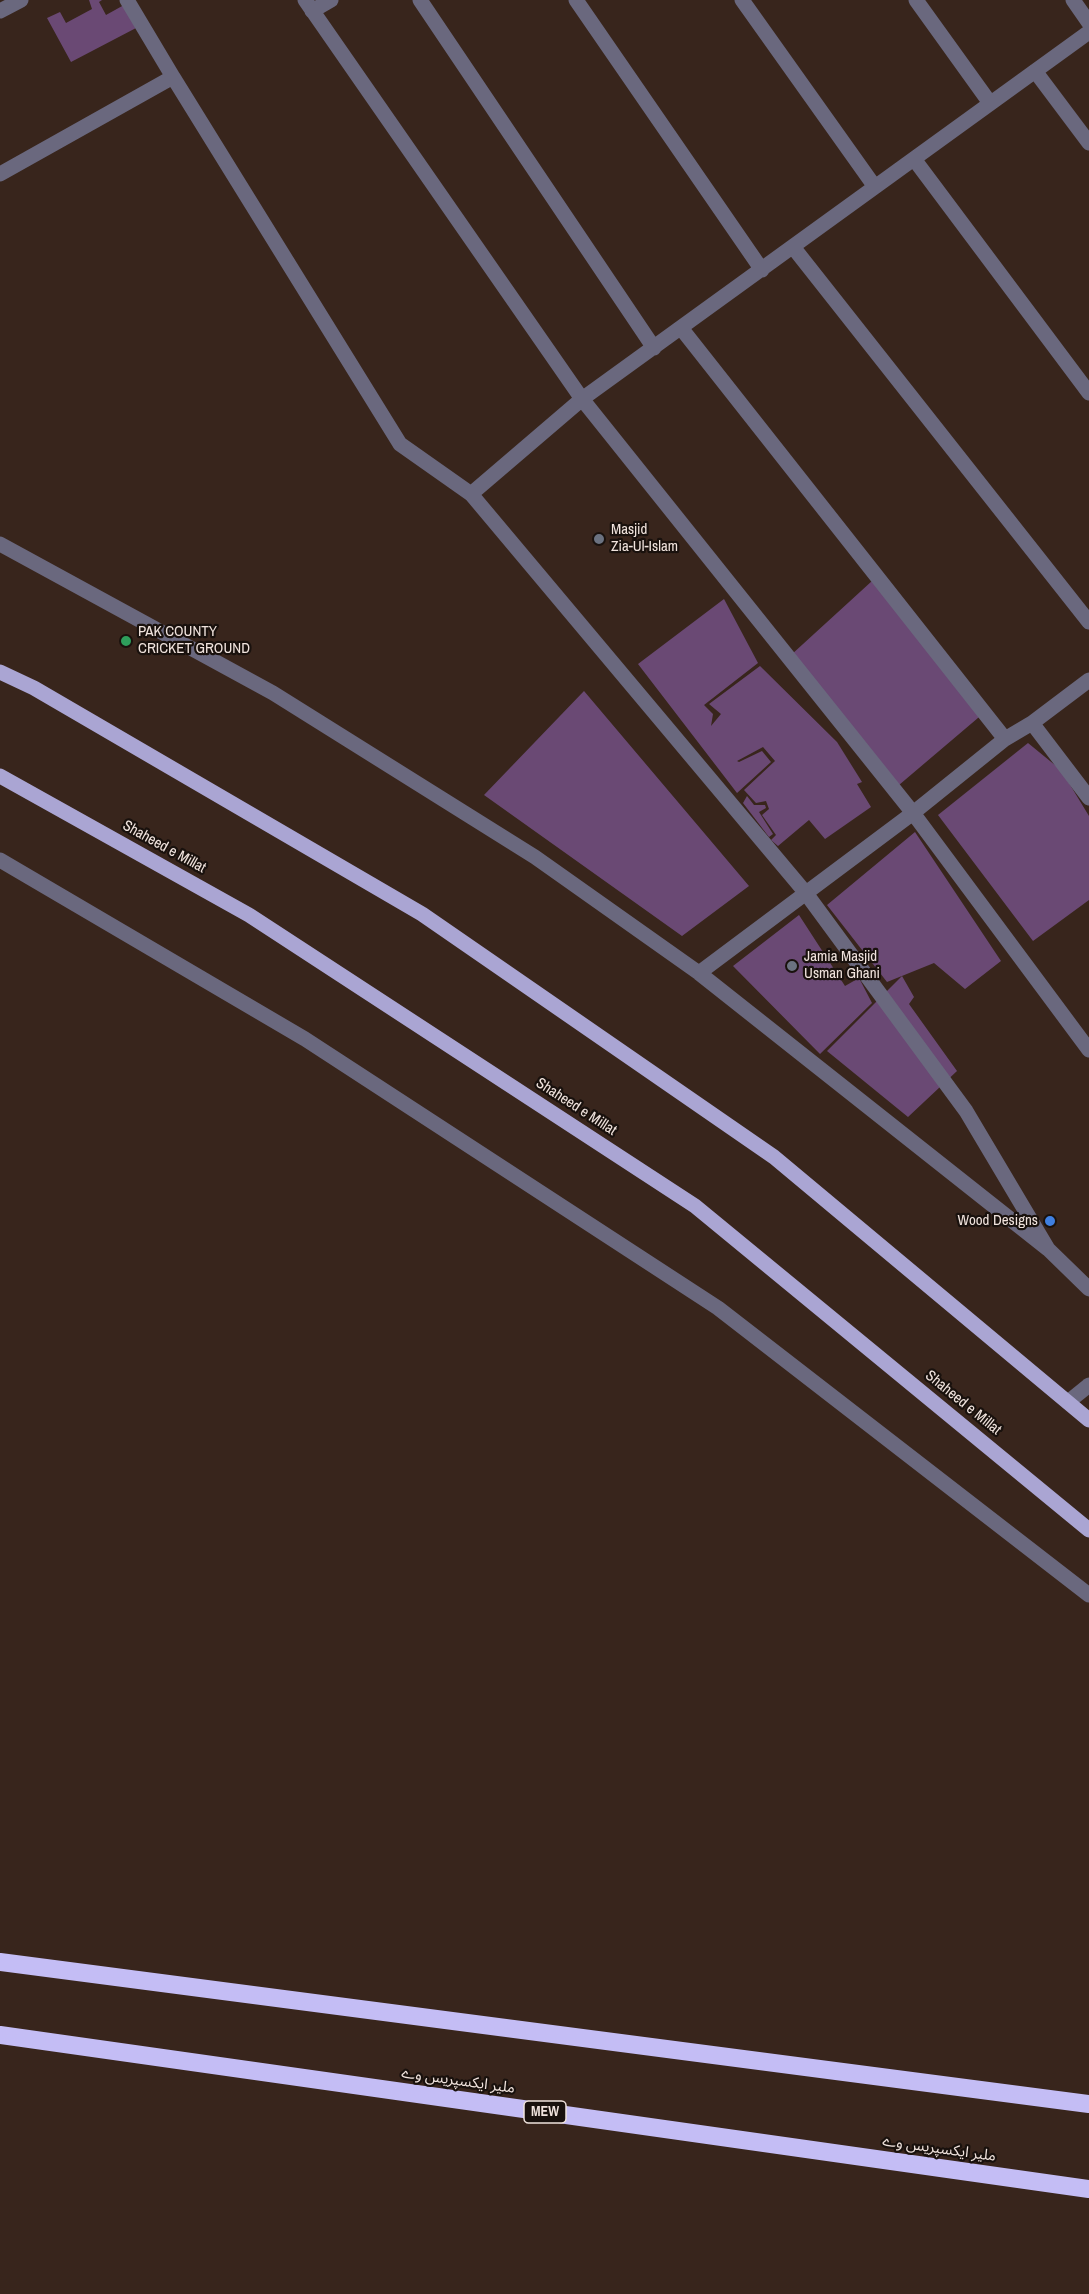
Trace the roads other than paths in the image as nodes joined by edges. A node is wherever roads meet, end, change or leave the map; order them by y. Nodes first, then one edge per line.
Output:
1 (21, 0) edge
2 (127, 0) edge
3 (331, 0) edge
4 (420, 0) edge
5 (576, 0) edge
6 (742, 0) edge
7 (915, 0) edge
8 (1072, 0) edge
9 (308, 6) edge
10 (0, 11) edge
11 (1089, 23) edge
12 (1089, 32) edge
13 (1035, 71) junction
14 (173, 77) junction
15 (990, 104) junction
16 (1089, 143) edge
17 (914, 159) junction
18 (0, 174) edge
19 (875, 187) junction
20 (793, 247) junction
21 (762, 270) junction
22 (681, 328) junction
23 (654, 348) junction
24 (1089, 393) edge
25 (582, 399) junction
26 (471, 494) junction
27 (0, 544) edge
28 (1089, 622) edge
29 (0, 672) edge
30 (1089, 680) edge
31 (1032, 723) junction
32 (1005, 738) junction
33 (0, 776) edge
34 (1089, 798) edge
35 (913, 813) junction
36 (0, 860) edge
37 (805, 892) junction
38 (699, 973) junction
39 (1089, 1050) edge
40 (1048, 1249) junction
41 (1089, 1289) edge
42 (1089, 1385) edge
43 (1068, 1402) junction
44 (1089, 1420) edge
45 (1089, 1530) edge
46 (1089, 1595) edge
47 (0, 1962) edge
48 (0, 2035) edge
49 (1089, 2104) edge
50 (1089, 2189) edge

1 - 10 street
2 - 14 street
3 - 9 street
4 - 23 street
5 - 21 street
6 - 19 street
7 - 15 street
8 - 11 street
9 - 25 street
12 - 13 street
13 - 15 street
13 - 16 street
14 - 18 street
14 - 26 street
15 - 17 street
17 - 19 street
17 - 24 street
19 - 20 street
20 - 21 street
20 - 28 street
21 - 22 street
22 - 23 street
22 - 32 street
23 - 25 street
25 - 26 street
25 - 35 street
26 - 37 street
27 - 38 street
29 - 43 main road
30 - 31 street
31 - 32 street
31 - 34 street
32 - 35 street
33 - 45 main road, Shaheed e Millat
35 - 37 street
35 - 39 street
36 - 46 street
37 - 38 street
37 - 40 street
38 - 40 street
40 - 41 street
42 - 43 street
43 - 44 main road
47 - 49 highway
48 - 50 highway, ملیر ایکسپریس وے / MEW

